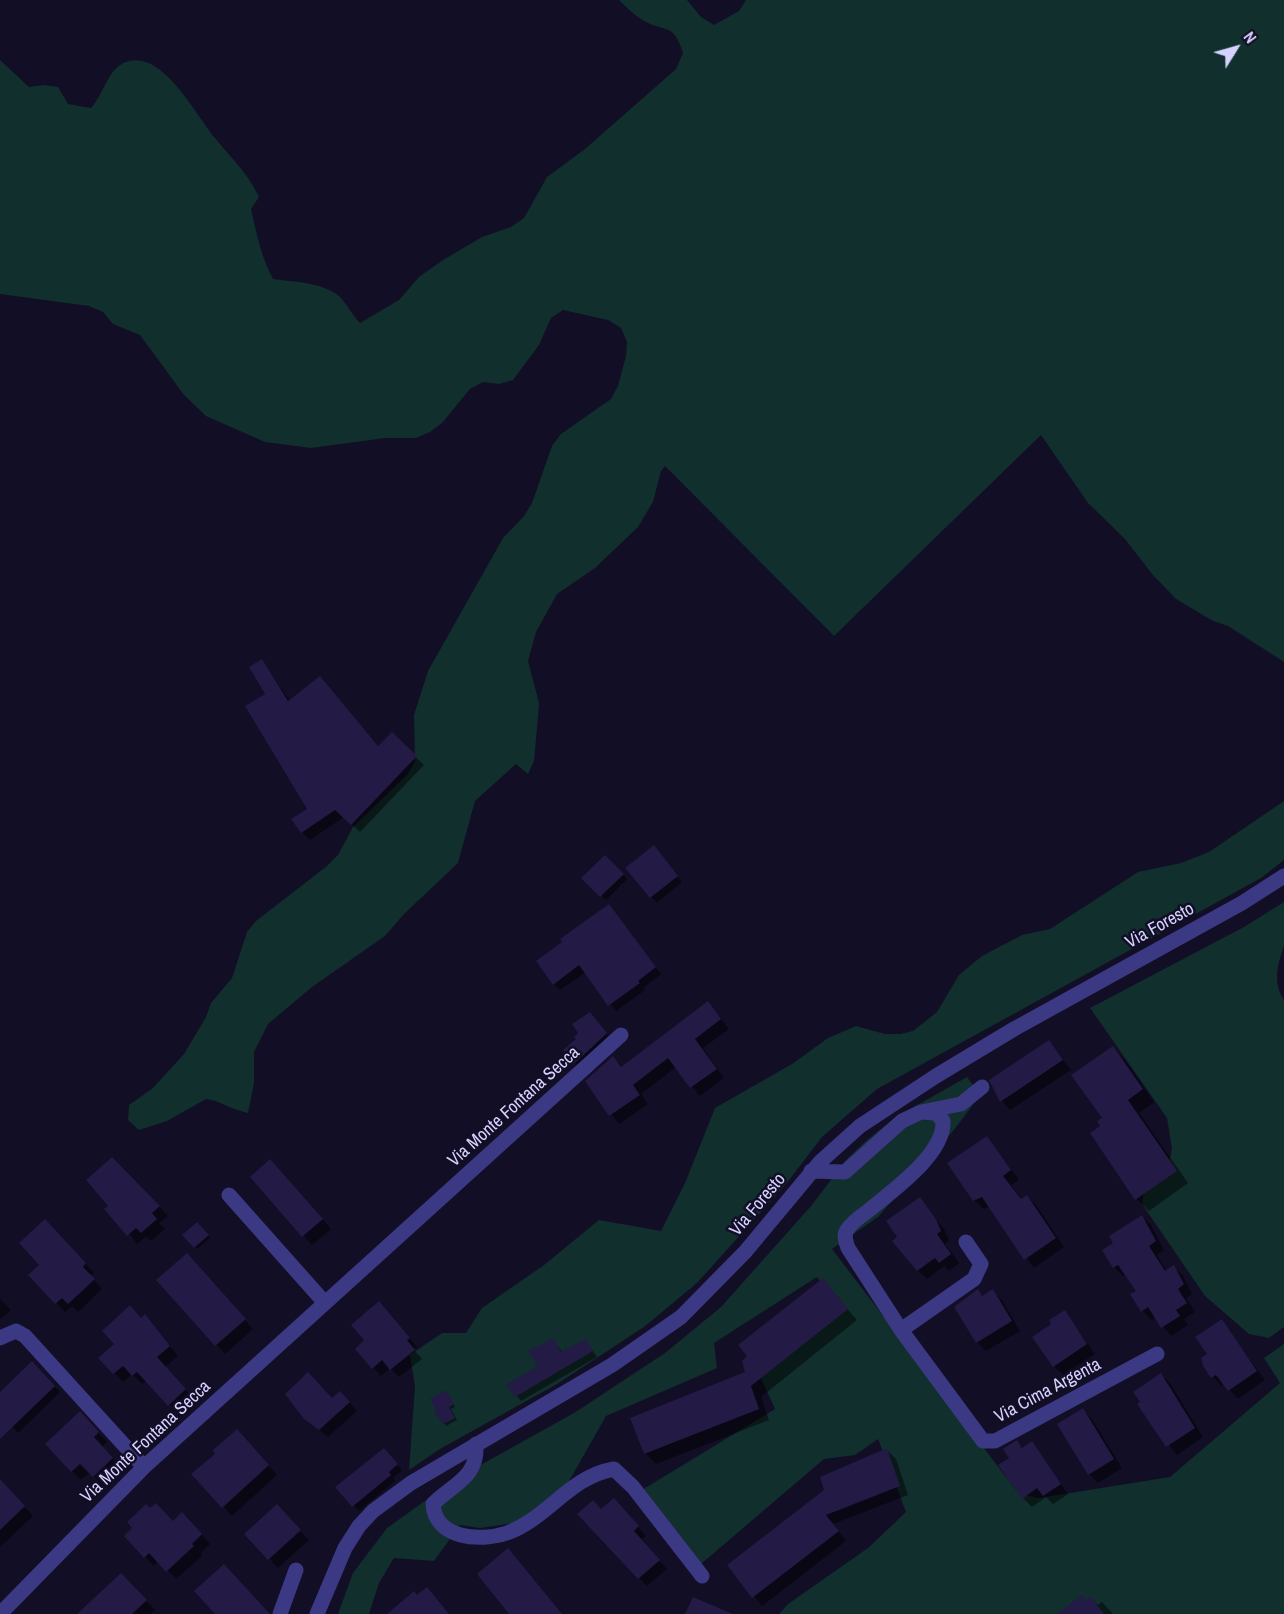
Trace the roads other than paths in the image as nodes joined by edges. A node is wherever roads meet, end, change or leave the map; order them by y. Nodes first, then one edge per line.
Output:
1 (1284, 876) edge
2 (621, 1035) dead end
3 (982, 1087) dead end
4 (921, 1112) junction
5 (812, 1171) junction
6 (229, 1195) dead end
7 (966, 1242) dead end
8 (325, 1304) junction
9 (901, 1330) junction
10 (4, 1336) edge
11 (1157, 1354) dead end
12 (476, 1444) junction
13 (144, 1467) junction
14 (296, 1570) dead end
15 (702, 1576) dead end
16 (0, 1614) edge
17 (280, 1614) edge
18 (316, 1614) edge

1 - 5 street, Via Foresto
2 - 8 street, Via Monte Fontana Secca
3 - 4 street
4 - 5 street
4 - 9 street, Via Cima Argenta
5 - 12 street, Via Foresto
6 - 8 street
7 - 9 street
8 - 13 street, Via Monte Fontana Secca
9 - 11 street, Via Cima Argenta
10 - 13 street
12 - 15 street
12 - 18 street, Via Foresto
13 - 16 street, Via Monte Fontana Secca
14 - 17 street

